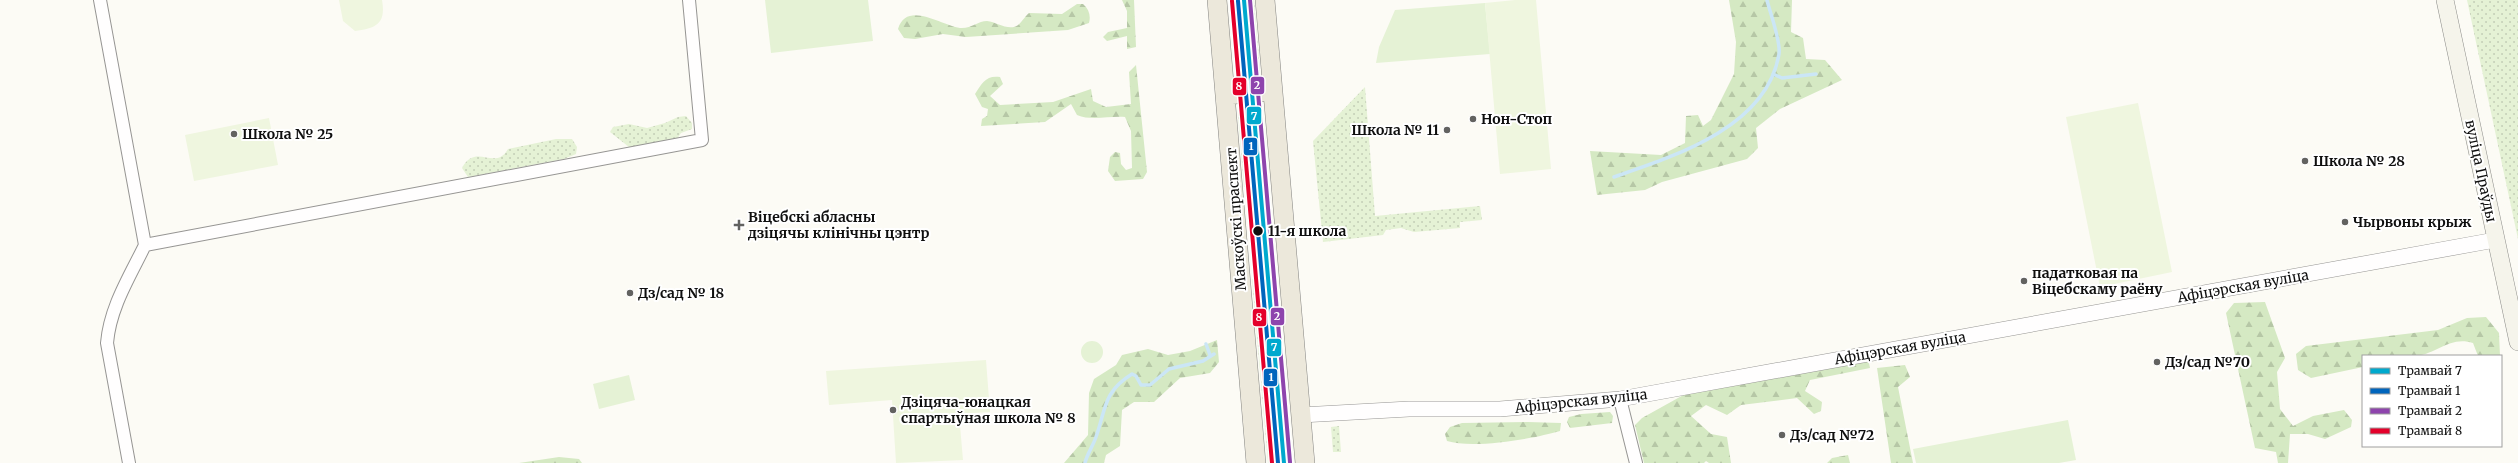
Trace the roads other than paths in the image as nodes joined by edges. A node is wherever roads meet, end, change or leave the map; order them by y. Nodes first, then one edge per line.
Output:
1 (100, 0) edge
2 (689, 0) edge
3 (1217, 0) edge
4 (1266, 0) edge
5 (2445, 0) edge
6 (1273, 91) junction
7 (1226, 95) junction
8 (2495, 240) junction
9 (145, 245) junction
10 (2518, 342) edge
11 (1620, 399) junction
12 (1301, 415) junction
13 (129, 463) edge
14 (1256, 463) edge
15 (1305, 463) edge
16 (1636, 463) edge

1 - 9 street
2 - 9 street
3 - 7 main road, Маскоўскі праспект
4 - 6 main road
5 - 8 main road, вуліца Праўды
6 - 7 main road
6 - 12 main road
7 - 14 main road, Маскоўскі праспект
8 - 10 main road, вуліца Праўды
8 - 11 street, Афіцэрская вуліца
9 - 13 street
11 - 12 street, Афіцэрская вуліца
11 - 16 street
12 - 15 main road

